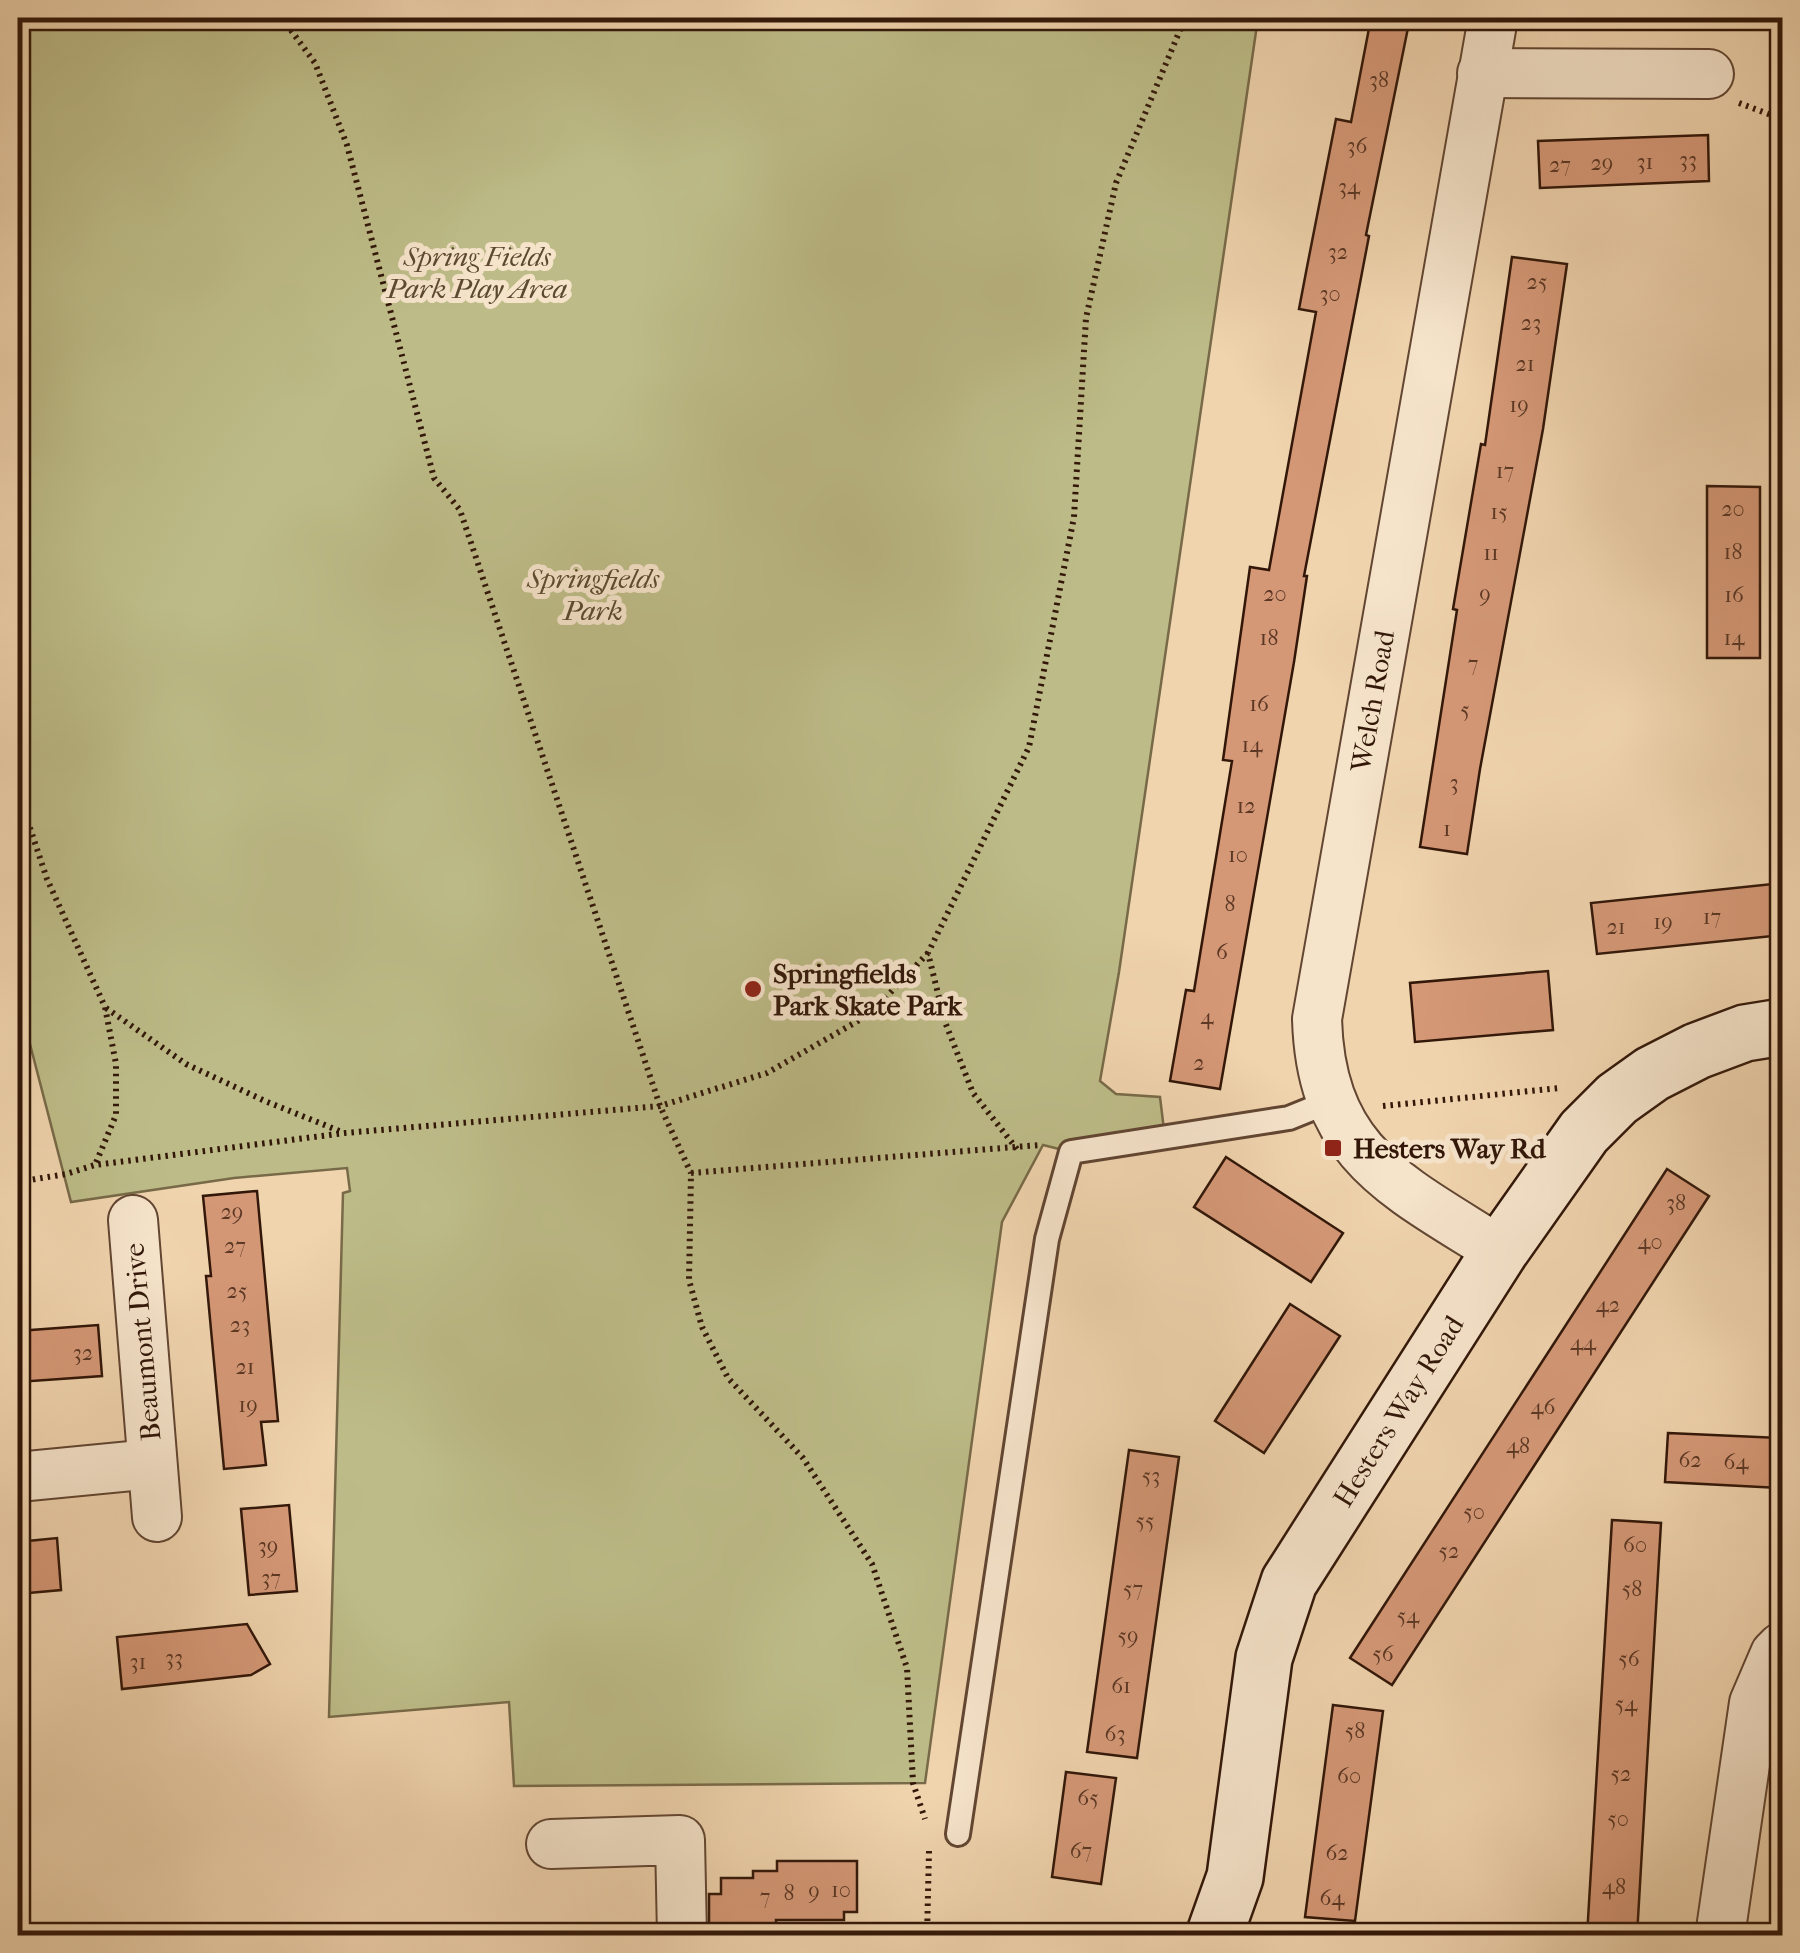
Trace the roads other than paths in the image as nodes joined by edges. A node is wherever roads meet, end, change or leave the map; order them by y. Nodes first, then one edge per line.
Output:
1 (1493, 18) edge
2 (1482, 73) junction
3 (1709, 74) dead end
4 (1782, 1027) edge
5 (1333, 1106) junction
6 (133, 1220) dead end
7 (1500, 1250) junction
8 (152, 1464) junction
9 (18, 1477) edge
10 (157, 1517) dead end
11 (1782, 1647) edge
12 (958, 1834) dead end
13 (551, 1844) dead end
14 (682, 1936) edge
15 (1214, 1936) edge
16 (1720, 1936) edge

1 - 2 street, Welch Road
2 - 3 street
2 - 5 street, Welch Road
4 - 7 street, Hesters Way Road
5 - 7 street, Welch Road
5 - 12 lane
6 - 8 street, Beaumont Drive
7 - 15 street, Hesters Way Road
8 - 9 street, Beaumont Drive
8 - 10 street, Beaumont Drive
11 - 16 street
13 - 14 street

